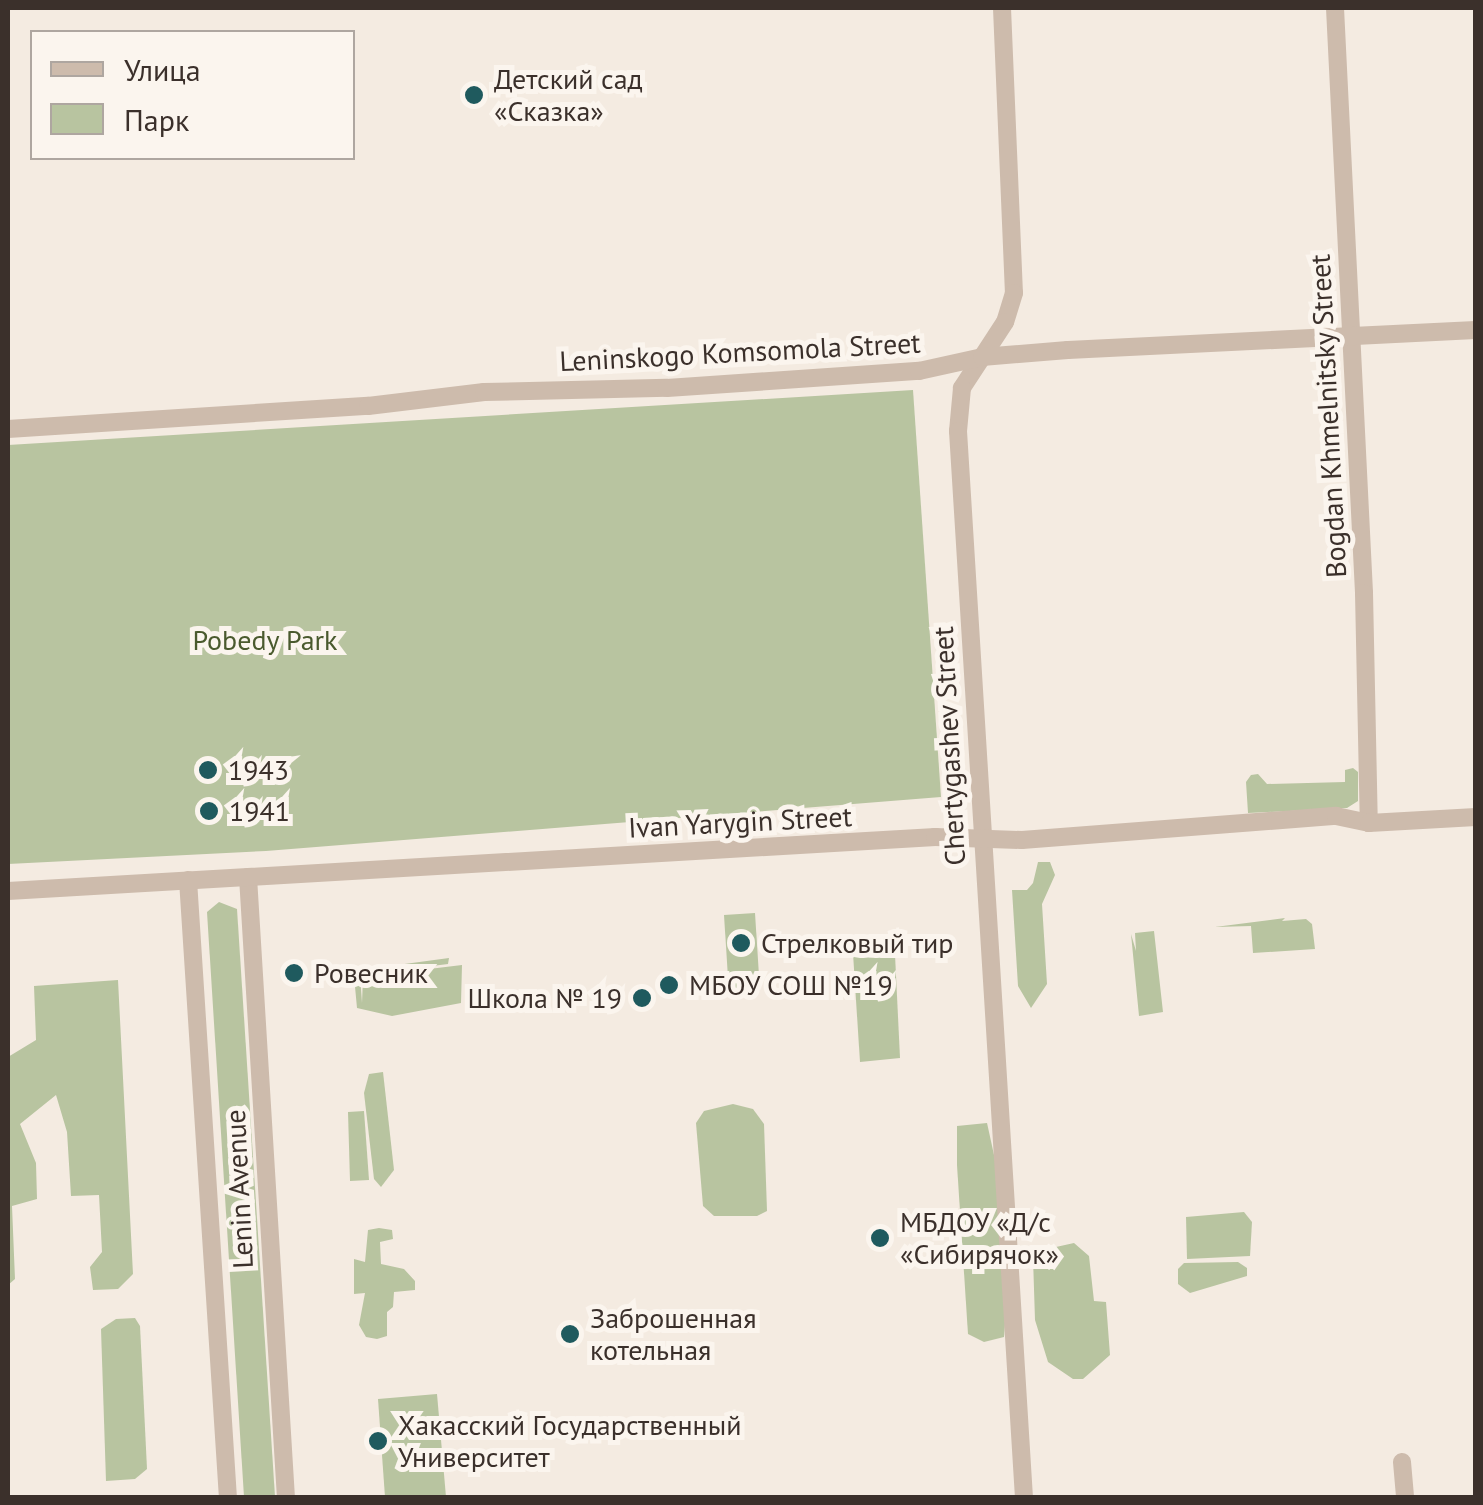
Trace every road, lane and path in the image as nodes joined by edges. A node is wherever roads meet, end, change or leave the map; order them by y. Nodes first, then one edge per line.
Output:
1 (1002, 8) edge
2 (1336, 8) edge
3 (1476, 330) edge
4 (1353, 337) junction
5 (982, 356) junction
6 (8, 429) edge
7 (1476, 818) edge
8 (1369, 822) junction
9 (982, 839) junction
10 (248, 877) junction
11 (188, 880) junction
12 (8, 891) edge
13 (1402, 1462) dead end
14 (228, 1498) edge
15 (286, 1498) edge
16 (1024, 1498) edge
17 (1405, 1498) edge

1 - 5 street, Chertygashev Street
2 - 4 street, Bogdan Khmelnitsky Street
3 - 4 street, Leninskogo Komsomola Street
4 - 5 street, Leninskogo Komsomola Street
4 - 8 street, Bogdan Khmelnitsky Street
5 - 6 street, Leninskogo Komsomola Street
5 - 9 street, Chertygashev Street
7 - 8 street, Ivan Yarygin Street
8 - 9 street, Ivan Yarygin Street
9 - 10 street, Ivan Yarygin Street
9 - 16 street, Chertygashev Street
10 - 11 street, Ivan Yarygin Street
10 - 15 street, Lenin Avenue
11 - 12 street, Ivan Yarygin Street
11 - 14 street, Lenin Avenue
13 - 17 street

